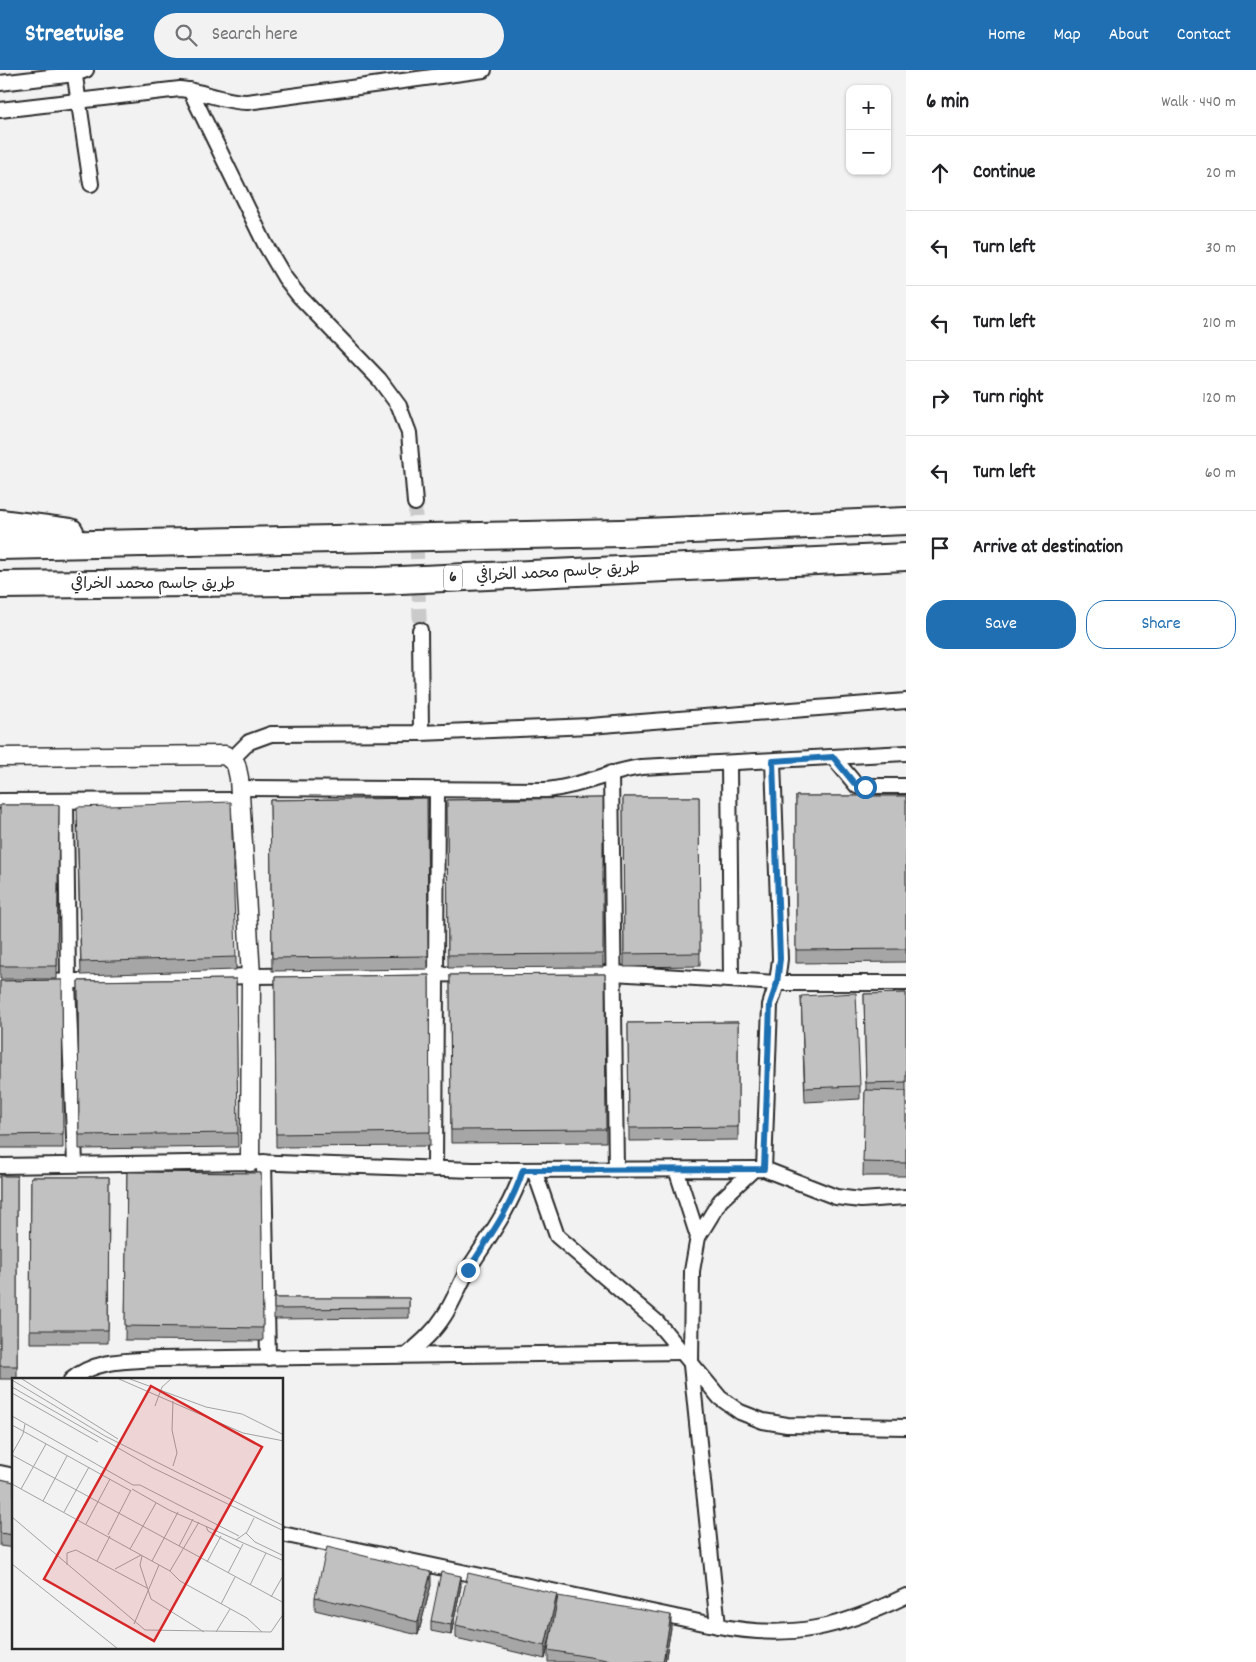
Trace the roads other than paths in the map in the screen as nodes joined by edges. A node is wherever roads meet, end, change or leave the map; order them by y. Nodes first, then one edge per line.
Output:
1 (484, 70) edge
2 (78, 71) edge
3 (0, 83) edge
4 (190, 90) junction
5 (79, 100) junction
6 (0, 110) edge
7 (91, 184) dead end
8 (415, 503) tunnel mouth
9 (906, 521) edge
10 (0, 523) edge
11 (142, 543) junction
12 (0, 546) edge
13 (906, 557) edge
14 (105, 584) junction
15 (0, 585) edge
16 (0, 602) edge
17 (420, 630) tunnel mouth
18 (906, 701) edge
19 (421, 733) junction
20 (906, 753) edge
21 (0, 756) edge
22 (833, 757) junction
23 (232, 759) junction
24 (773, 761) junction
25 (729, 763) junction
26 (611, 772) junction
27 (906, 786) edge
28 (437, 789) junction
29 (240, 794) junction
30 (66, 800) junction
31 (0, 801) edge
32 (613, 973) junction
33 (435, 974) junction
34 (250, 976) junction
35 (731, 980) junction
36 (68, 981) junction
37 (29, 982) edge
38 (777, 983) junction
39 (906, 983) edge
40 (257, 1162) junction
41 (74, 1164) junction
42 (0, 1166) edge
43 (435, 1168) junction
44 (616, 1169) junction
45 (676, 1169) junction
46 (759, 1169) junction
47 (528, 1170) junction
48 (906, 1197) edge
49 (698, 1238) junction
50 (682, 1352) junction
51 (407, 1355) junction
52 (268, 1358) junction
53 (692, 1365) junction
54 (74, 1378) edge
55 (906, 1427) edge
56 (284, 1534) edge
57 (906, 1596) edge
58 (718, 1626) junction

1 - 4 street
2 - 3 street
2 - 5 street
4 - 5 street
4 - 8 street
5 - 6 street
5 - 7 street
9 - 11 highway
10 - 11 highway
11 - 12 highway
13 - 14 highway, طريق جاسم محمد الخرافي / 6
14 - 15 highway, طريق جاسم محمد الخرافي / 6
14 - 16 highway
17 - 19 street
18 - 19 street
19 - 23 street
20 - 22 street
21 - 23 street
22 - 24 street
22 - 27 street
23 - 29 street
24 - 25 street
24 - 38 street
25 - 26 street
25 - 35 street
26 - 28 street
26 - 32 street
28 - 29 street
28 - 33 street
29 - 30 street
29 - 34 street
30 - 31 street
30 - 36 street
32 - 33 street
32 - 35 street
32 - 44 street
33 - 34 street
33 - 43 street
34 - 36 street
34 - 40 street
35 - 38 street
36 - 37 street
36 - 41 street
38 - 39 street
38 - 46 street
40 - 41 street
40 - 43 street
40 - 52 street
41 - 42 street
43 - 47 street
44 - 45 street
44 - 47 street
45 - 46 street
45 - 49 street
46 - 48 street
46 - 49 street
47 - 50 street
47 - 51 street
49 - 53 street
50 - 51 street
50 - 53 street
51 - 52 street
52 - 54 street
53 - 55 street
53 - 58 street
56 - 58 street
57 - 58 street

